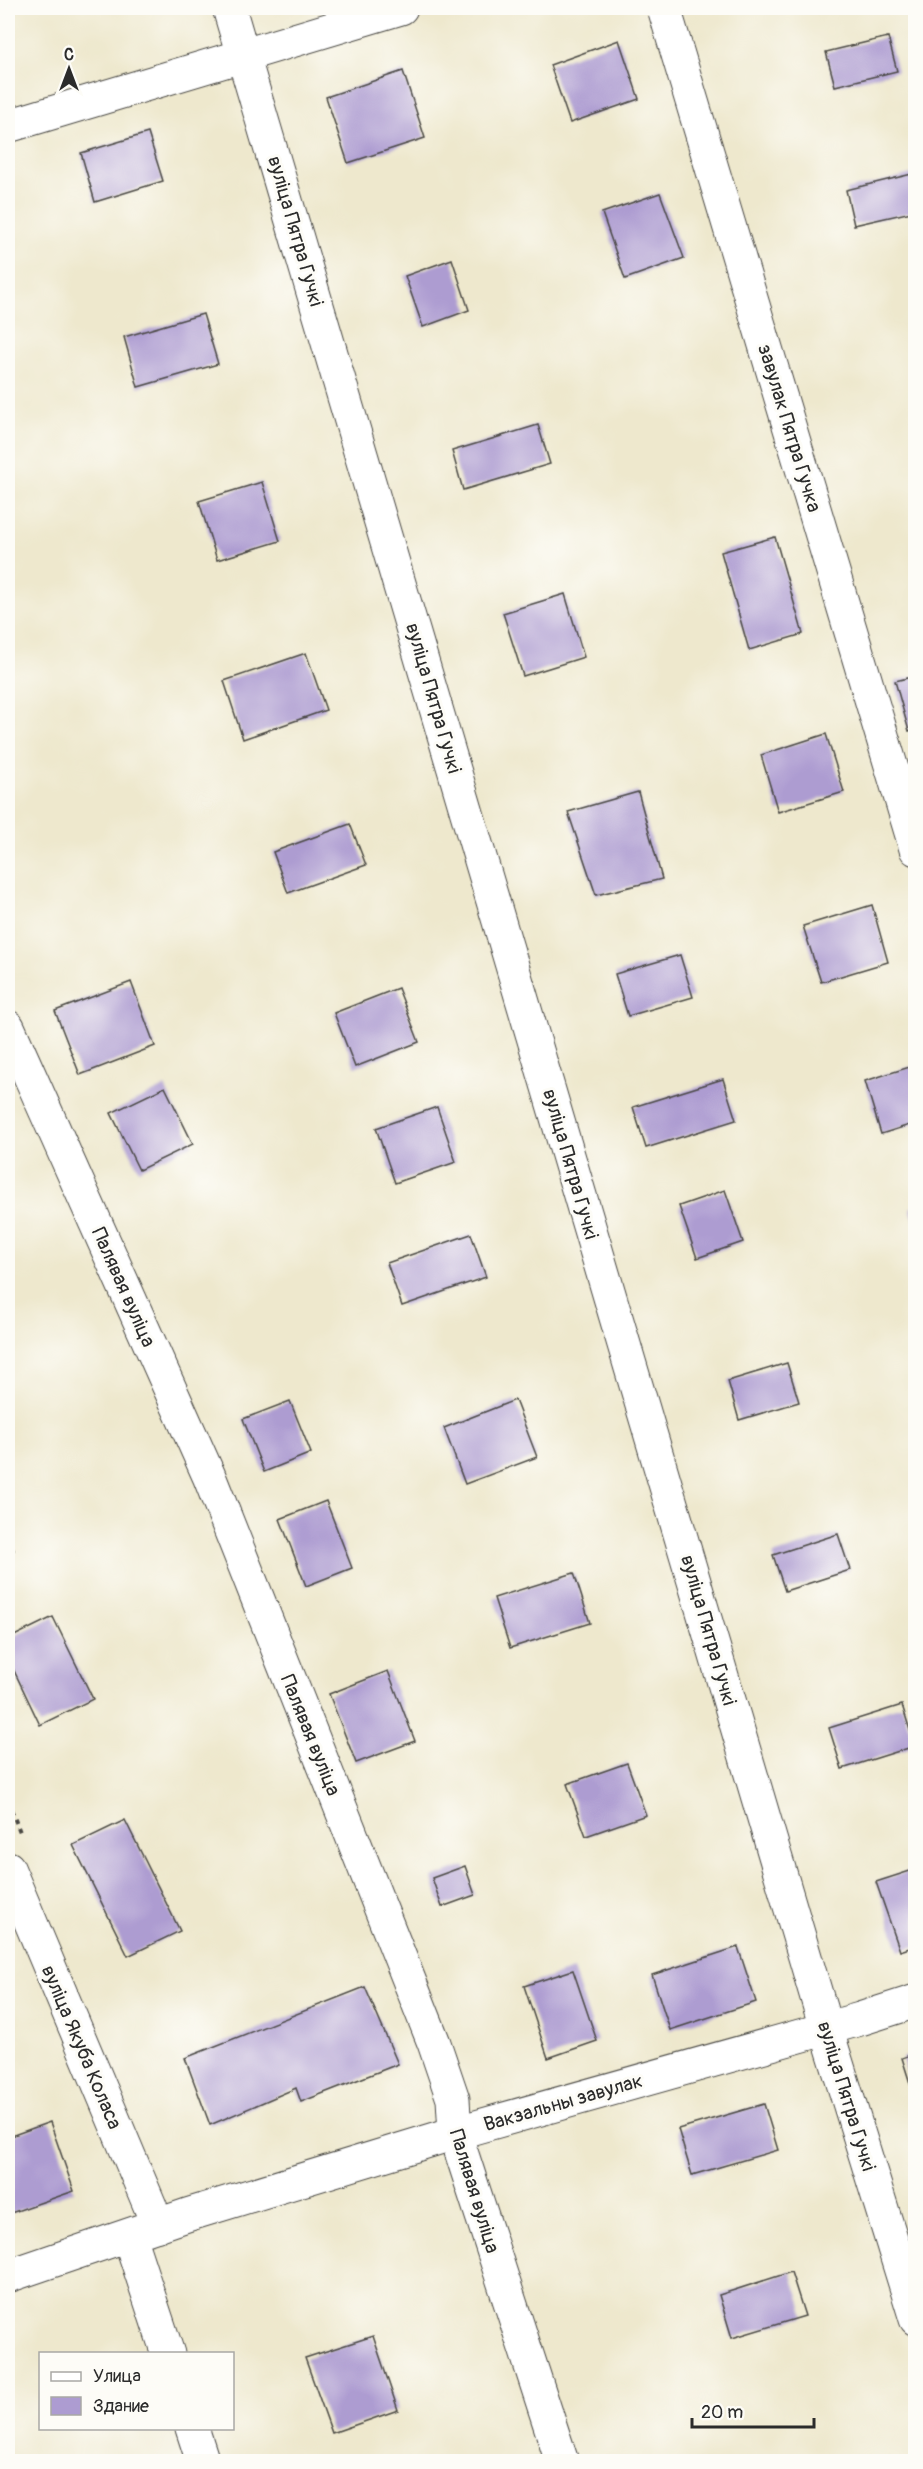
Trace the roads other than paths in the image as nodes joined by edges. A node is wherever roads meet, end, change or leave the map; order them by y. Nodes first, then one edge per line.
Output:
1 (230, 8) edge
2 (401, 8) edge
3 (664, 8) edge
4 (243, 53) junction
5 (8, 126) edge
6 (915, 849) edge
7 (8, 1027) edge
8 (8, 1868) edge
9 (915, 2001) edge
10 (826, 2028) junction
11 (455, 2133) junction
12 (144, 2230) junction
13 (8, 2276) edge
14 (915, 2319) edge
15 (168, 2352) edge
16 (193, 2430) edge
17 (203, 2462) edge
18 (562, 2462) edge

1 - 4 street, вуліца Пятра Гучкі
2 - 4 street
3 - 6 street, завулак Пятра Гучка
4 - 5 street
4 - 10 street, вуліца Пятра Гучкі
7 - 11 street, Палявая вуліца
8 - 12 street, вуліца Якуба Коласа
9 - 10 street, Вакзальны завулак
10 - 11 street, Вакзальны завулак
10 - 14 street, вуліца Пятра Гучкі
11 - 12 street, Вакзальны завулак
11 - 18 street, Палявая вуліца
12 - 13 street, Вакзальны завулак
12 - 15 street, вуліца Якуба Коласа
16 - 17 street

